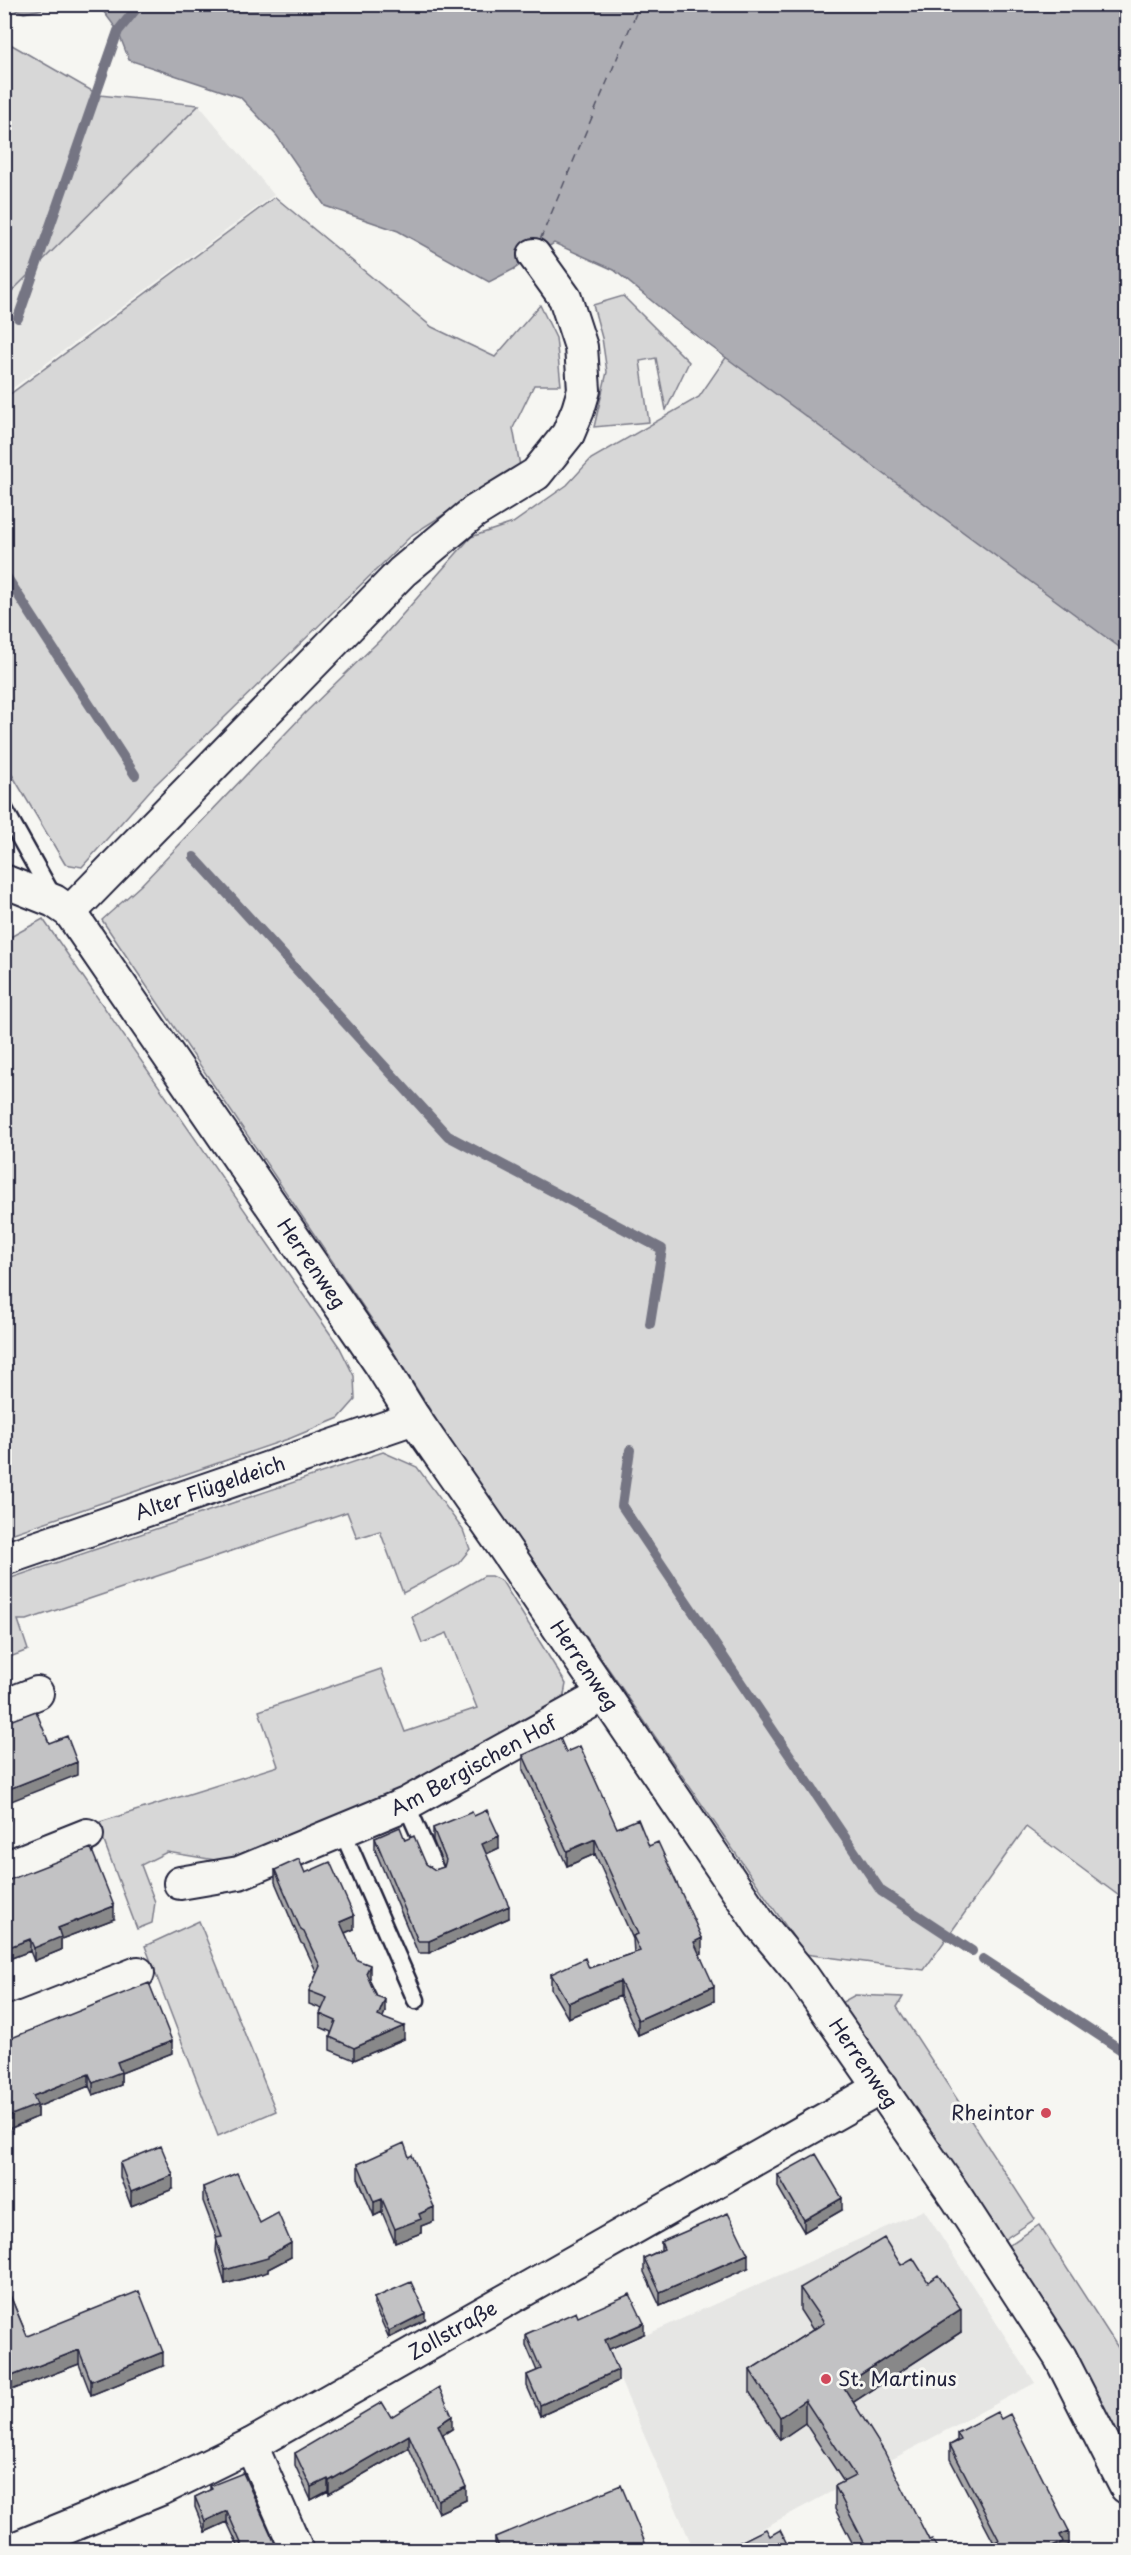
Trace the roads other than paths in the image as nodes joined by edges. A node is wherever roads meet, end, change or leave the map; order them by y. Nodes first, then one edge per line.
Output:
1 (534, 255) dead end
2 (4, 809) edge
3 (4, 881) edge
4 (62, 906) junction
5 (414, 1418) junction
6 (4, 1559) edge
7 (37, 1693) dead end
8 (603, 1695) junction
9 (4, 1706) edge
10 (406, 1804) junction
11 (342, 1830) junction
12 (87, 1835) dead end
13 (4, 1868) edge
14 (436, 1872) edge
15 (180, 1882) dead end
16 (138, 1973) dead end
17 (416, 2000) dead end
18 (4, 2025) edge
19 (882, 2087) junction
20 (251, 2445) junction
21 (1126, 2487) edge
22 (11, 2550) edge
23 (297, 2550) edge

1 - 4 street
2 - 4 lane
3 - 4 street
4 - 5 street, Herrenweg
5 - 6 street, Alter Flügeldeich
5 - 8 street, Herrenweg
7 - 9 street
8 - 10 street, Am Bergischen Hof
8 - 19 street, Herrenweg
10 - 11 street, Am Bergischen Hof
10 - 14 lane
11 - 15 street, Am Bergischen Hof
11 - 17 lane
12 - 13 street
16 - 18 street
19 - 20 street, Zollstraße
19 - 21 street, Herrenweg
20 - 22 street, Zollstraße
20 - 23 street

